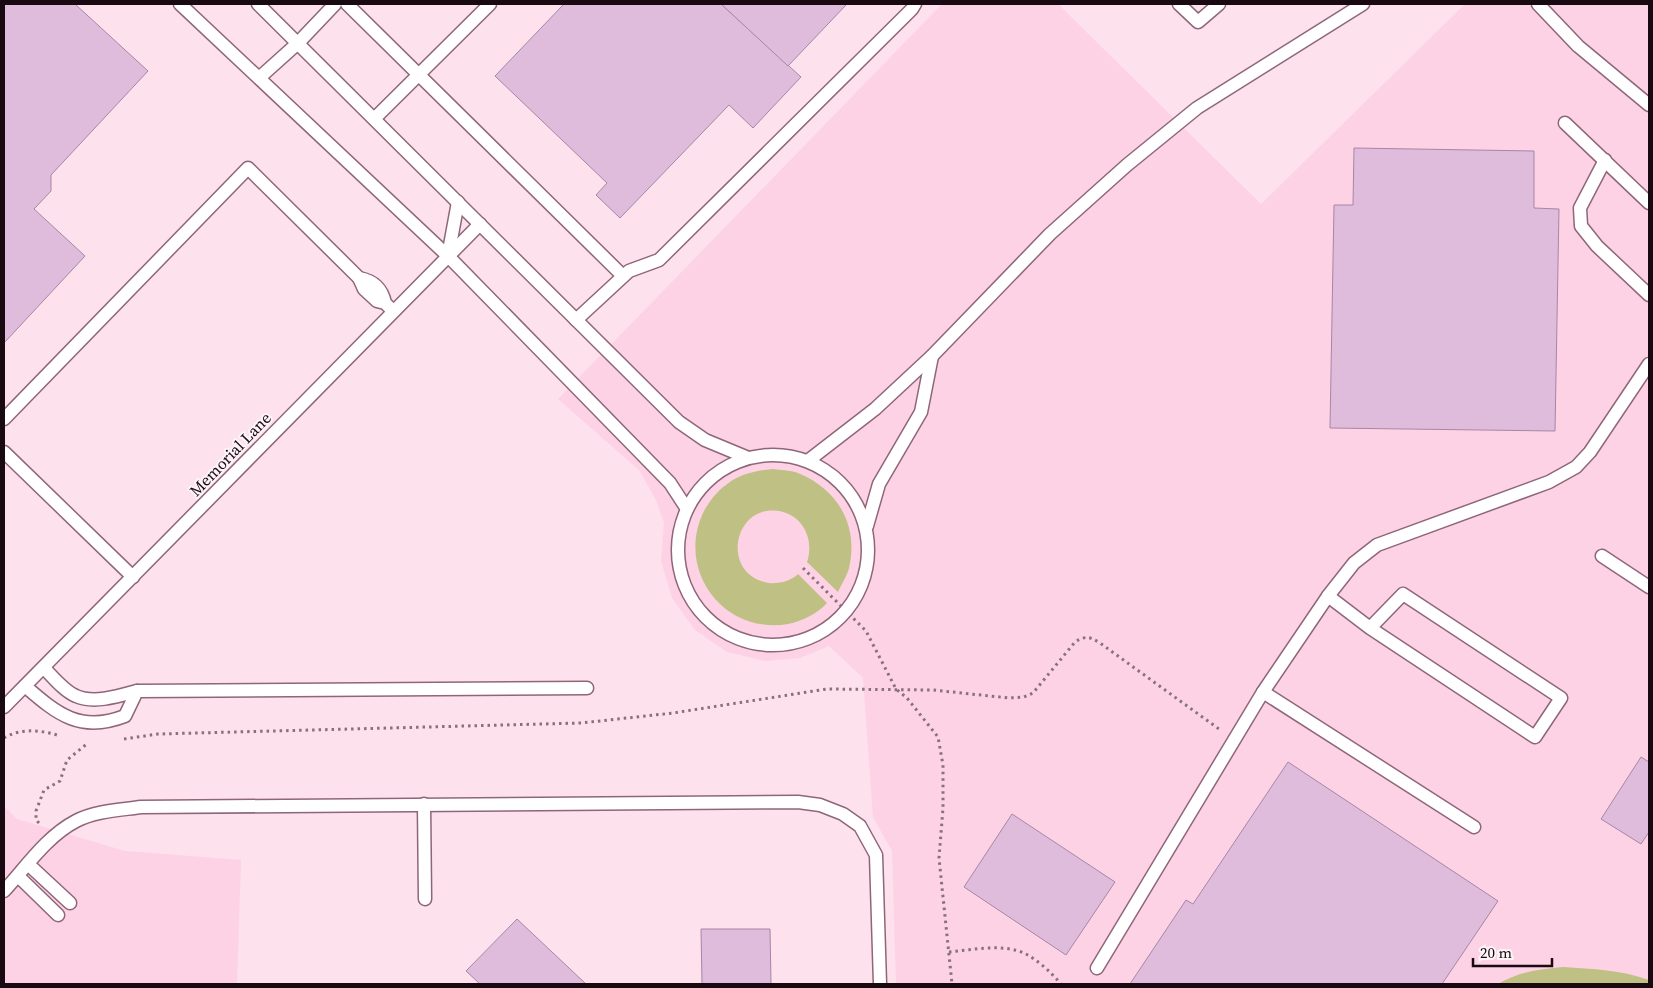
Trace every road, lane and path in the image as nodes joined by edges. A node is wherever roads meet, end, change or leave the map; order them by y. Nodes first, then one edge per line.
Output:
1 (180, 4) edge
2 (258, 4) edge
3 (335, 4) edge
4 (347, 4) edge
5 (490, 4) edge
6 (915, 4) edge
7 (1179, 4) edge
8 (1219, 4) edge
9 (1363, 4) edge
10 (1538, 4) edge
11 (298, 42) junction
12 (420, 75) junction
13 (259, 78) junction
14 (1649, 105) edge
15 (375, 118) junction
16 (1565, 123) dead end
17 (1605, 160) junction
18 (458, 202) junction
19 (1649, 203) edge
20 (480, 224) junction
21 (448, 256) junction
22 (624, 276) junction
23 (1649, 295) edge
24 (389, 307) junction
25 (576, 320) junction
26 (932, 356) junction
27 (1649, 364) edge
28 (4, 419) edge
29 (4, 452) edge
30 (746, 457) junction
31 (809, 460) junction
32 (687, 509) junction
33 (867, 526) junction
34 (1602, 556) dead end
35 (803, 568) dead end
36 (133, 577) junction
37 (1649, 588) edge
38 (1328, 596) junction
39 (847, 612) junction
40 (1370, 628) junction
41 (44, 668) junction
42 (25, 686) junction
43 (587, 688) dead end
44 (896, 689) junction
45 (137, 691) junction
46 (1263, 692) junction
47 (4, 707) edge
48 (63, 737) dead end
49 (4, 738) edge
50 (123, 739) dead end
51 (1234, 740) junction
52 (80, 743) dead end
53 (88, 743) junction
54 (97, 743) dead end
55 (424, 804) junction
56 (1474, 827) dead end
57 (53, 838) junction
58 (28, 864) junction
59 (18, 876) junction
60 (4, 891) edge
61 (425, 899) dead end
62 (70, 903) dead end
63 (58, 915) dead end
64 (950, 952) junction
65 (1097, 968) dead end
66 (880, 984) edge
67 (952, 984) edge
68 (1061, 984) edge

1 - 13 lane
2 - 11 lane
3 - 11 lane
4 - 12 lane
5 - 12 lane
6 - 22 lane
7 - 8 lane
9 - 26 lane
10 - 14 lane
11 - 13 lane
11 - 15 lane
12 - 15 lane
12 - 22 lane
13 - 21 lane
15 - 18 lane
16 - 17 lane
17 - 19 lane
17 - 23 lane
18 - 20 lane
18 - 21 lane
20 - 21 lane, Memorial Lane
20 - 25 lane
21 - 24 lane, Memorial Lane
21 - 32 lane
22 - 25 lane
24 - 28 lane
24 - 36 lane, Memorial Lane
25 - 30 lane
26 - 31 lane
26 - 33 lane
27 - 38 lane
29 - 36 lane
30 - 31 lane
30 - 32 lane
31 - 33 lane
32 - 39 lane
33 - 39 lane
34 - 37 lane
35 - 39 path
36 - 41 lane, Memorial Lane
38 - 40 lane
38 - 46 lane
39 - 44 path
40 - 40 lane
41 - 42 lane, Memorial Lane
41 - 45 lane
42 - 45 lane
42 - 47 lane, Memorial Lane
43 - 45 lane
44 - 50 path
44 - 51 path
44 - 64 path
46 - 51 lane
46 - 56 lane
48 - 49 path
51 - 65 lane
52 - 53 path
53 - 54 path
53 - 57 path
55 - 57 lane
55 - 61 lane
55 - 66 lane
57 - 58 lane
58 - 59 lane
58 - 62 lane
59 - 60 lane
59 - 63 lane
64 - 67 path
64 - 68 path

